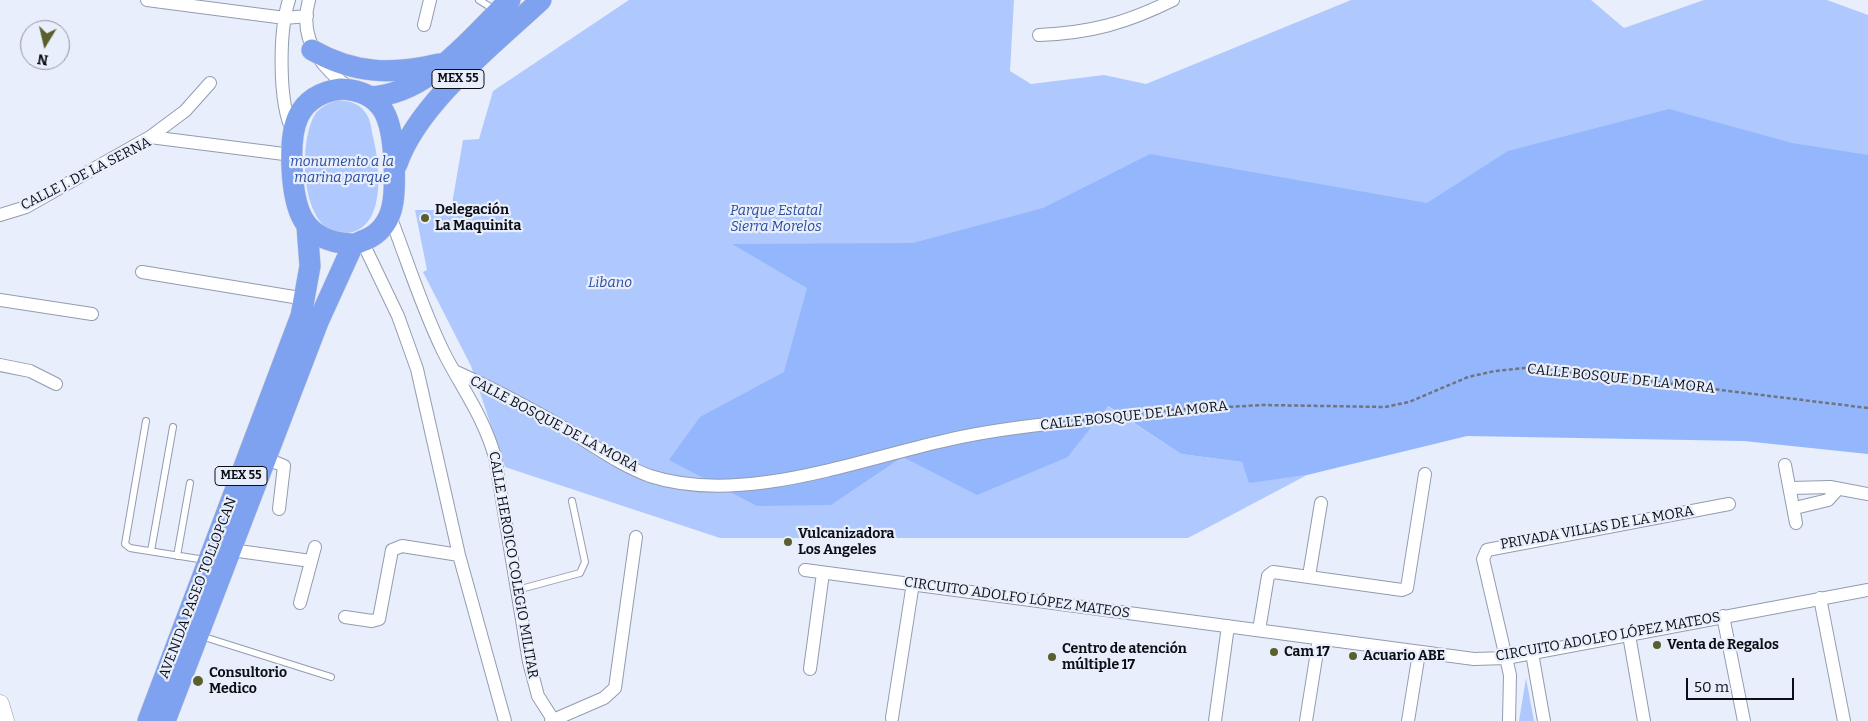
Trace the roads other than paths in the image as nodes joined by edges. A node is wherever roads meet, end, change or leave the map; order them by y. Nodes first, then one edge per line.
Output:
1 (147, 0) edge
2 (289, 0) edge
3 (309, 0) edge
4 (430, 0) edge
5 (479, 0) edge
6 (541, 0) edge
7 (1173, 0) edge
8 (504, 6) edge
9 (306, 16) junction
10 (285, 18) junction
11 (424, 25) dead end
12 (1039, 35) dead end
13 (312, 50) junction
14 (446, 62) junction
15 (210, 83) dead end
16 (360, 93) junction
17 (293, 132) junction
18 (150, 137) junction
19 (292, 155) junction
20 (394, 172) junction
21 (0, 215) edge
22 (390, 216) junction
23 (307, 226) junction
24 (357, 243) junction
25 (142, 272) dead end
26 (306, 299) junction
27 (0, 300) edge
28 (92, 314) dead end
29 (0, 365) edge
30 (454, 371) junction
31 (56, 384) dead end
32 (146, 420) dead end
33 (1048, 424) road end
34 (173, 427) dead end
35 (265, 458) junction
36 (1785, 465) dead end
37 (1426, 474) dead end
38 (190, 483) dead end
39 (1791, 488) junction
40 (1838, 489) junction
41 (1868, 494) edge
42 (572, 501) dead end
43 (1321, 503) dead end
44 (1729, 504) dead end
45 (1795, 508) junction
46 (279, 509) dead end
47 (1796, 523) dead end
48 (636, 537) dead end
49 (315, 547) dead end
50 (231, 550) junction
51 (151, 551) junction
52 (459, 555) junction
53 (177, 556) junction
54 (208, 561) junction
55 (311, 561) junction
56 (805, 570) dead end
57 (823, 573) junction
58 (1308, 576) junction
59 (913, 584) junction
60 (517, 590) junction
61 (1868, 590) edge
62 (1820, 598) junction
63 (300, 603) dead end
64 (1723, 616) junction
65 (345, 617) dead end
66 (1228, 626) junction
67 (1259, 630) junction
68 (198, 634) junction
69 (1628, 634) junction
70 (1319, 639) junction
71 (1418, 653) junction
72 (1532, 654) junction
73 (1506, 658) junction
74 (810, 669) dead end
75 (331, 677) dead end
76 (0, 704) edge
77 (892, 718) dead end
78 (5, 721) edge
79 (148, 721) edge
80 (165, 721) edge
81 (505, 721) edge
82 (553, 721) edge
83 (1215, 721) edge
84 (1306, 721) edge
85 (1408, 721) edge
86 (1509, 721) edge
87 (1544, 721) edge
88 (1644, 721) edge
89 (1744, 721) edge
90 (1844, 721) edge

1 - 10 street
2 - 10 street
3 - 9 street
4 - 11 street
5 - 8 lane
6 - 20 highway, MEX 55
7 - 12 street
8 - 14 highway, MEX 55
9 - 10 street
9 - 13 street
10 - 17 street
13 - 14 highway
13 - 16 street
14 - 16 highway, MEX 55
15 - 18 street
16 - 17 highway
16 - 20 highway
17 - 19 highway
18 - 19 street, CALLE J. DE LA SERNA
18 - 21 street, CALLE J. DE LA SERNA
19 - 23 highway
20 - 22 highway
22 - 24 highway
22 - 30 street, CALLE HEROICO COLEGIO MILITAR
23 - 24 highway
23 - 26 highway, AVENIDA PASEO TOLLOPCAN / MEX 55
24 - 35 highway, AVENIDA PASEO TOLLOPCAN / MEX 55
24 - 52 street
25 - 26 street
26 - 54 highway, AVENIDA PASEO TOLLOPCAN / MEX 55
27 - 28 street
29 - 31 street
30 - 33 street, CALLE BOSQUE DE LA MORA
30 - 60 street, CALLE HEROICO COLEGIO MILITAR
32 - 51 lane
34 - 51 lane
35 - 46 street
35 - 50 highway, AVENIDA PASEO TOLLOPCAN / MEX 55
36 - 39 street
37 - 58 street
38 - 53 lane
39 - 40 street
39 - 45 street
40 - 41 street
40 - 45 street
42 - 60 lane
43 - 58 street
44 - 73 street, PRIVADA VILLAS DE LA MORA
45 - 47 street
48 - 82 street
49 - 55 street
50 - 55 street
50 - 68 highway, AVENIDA PASEO TOLLOPCAN / MEX 55
51 - 53 lane
52 - 65 street
52 - 81 street
53 - 54 lane
54 - 79 highway, AVENIDA PASEO TOLLOPCAN / MEX 55
55 - 63 street
56 - 57 street, CIRCUITO ADOLFO LÓPEZ MATEOS
57 - 59 street, CIRCUITO ADOLFO LÓPEZ MATEOS
57 - 74 street
58 - 67 street
59 - 66 street, CIRCUITO ADOLFO LÓPEZ MATEOS
59 - 77 street
60 - 82 street, CALLE HEROICO COLEGIO MILITAR
61 - 62 street, CIRCUITO ADOLFO LÓPEZ MATEOS
62 - 64 street, CIRCUITO ADOLFO LÓPEZ MATEOS
62 - 90 street
64 - 69 street, CIRCUITO ADOLFO LÓPEZ MATEOS
64 - 89 street
66 - 67 street, CIRCUITO ADOLFO LÓPEZ MATEOS
66 - 83 street
67 - 70 street, CIRCUITO ADOLFO LÓPEZ MATEOS
68 - 75 lane
68 - 80 highway, AVENIDA PASEO TOLLOPCAN / MEX 55
69 - 72 street, CIRCUITO ADOLFO LÓPEZ MATEOS
69 - 88 street
70 - 71 street, CIRCUITO ADOLFO LÓPEZ MATEOS
70 - 84 street
71 - 73 street, CIRCUITO ADOLFO LÓPEZ MATEOS
71 - 85 street
72 - 73 street, CIRCUITO ADOLFO LÓPEZ MATEOS
72 - 87 street
73 - 86 street
76 - 78 main road

